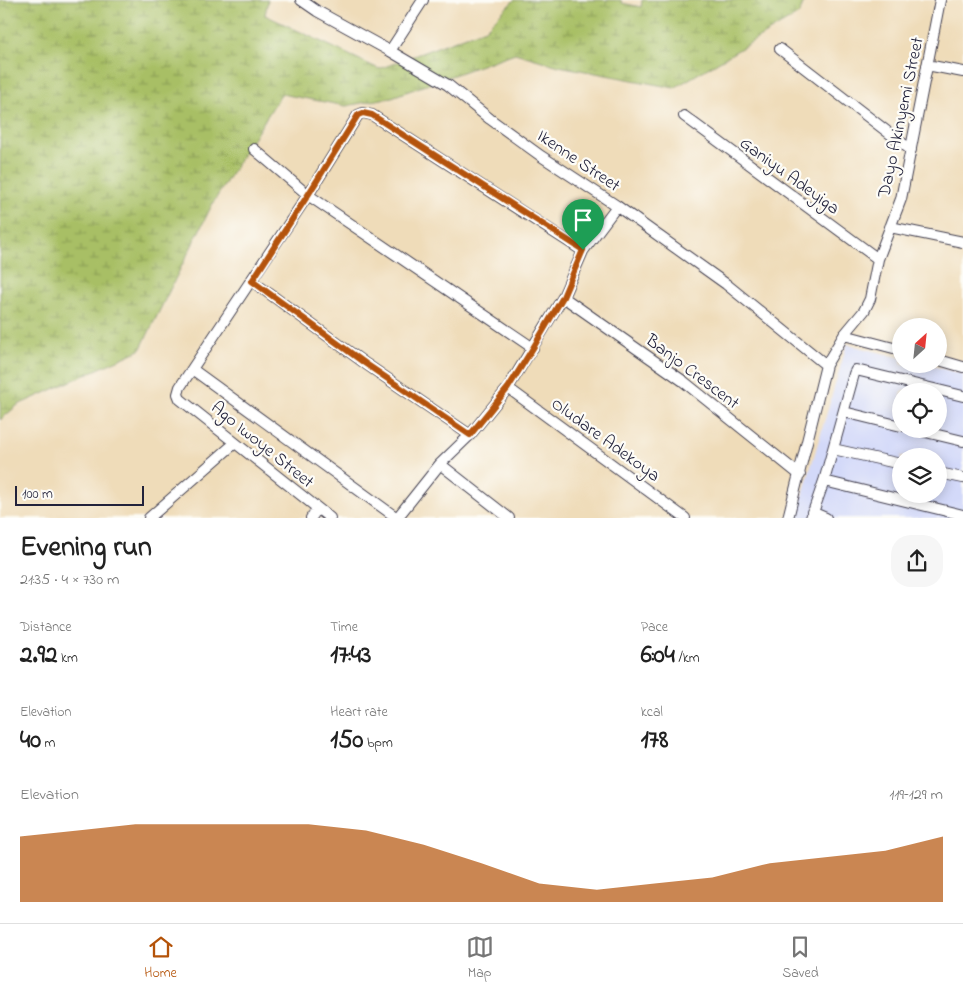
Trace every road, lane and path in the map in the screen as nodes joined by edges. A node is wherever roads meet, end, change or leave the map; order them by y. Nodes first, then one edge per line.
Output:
1 (301, 0) edge
2 (423, 0) edge
3 (940, 0) edge
4 (780, 49) dead end
5 (390, 50) junction
6 (927, 65) junction
7 (963, 72) edge
8 (684, 116) dead end
9 (254, 148) dead end
10 (911, 150) junction
11 (308, 195) junction
12 (617, 206) junction
13 (890, 227) junction
14 (963, 242) edge
15 (583, 250) junction
16 (878, 259) junction
17 (252, 281) junction
18 (563, 297) junction
19 (844, 335) junction
20 (533, 348) junction
21 (892, 348) edge
22 (948, 363) edge
23 (826, 365) junction
24 (963, 367) edge
25 (192, 369) junction
26 (508, 388) junction
27 (963, 396) edge
28 (844, 412) junction
29 (892, 424) edge
30 (470, 435) junction
31 (947, 437) edge
32 (963, 441) edge
33 (235, 443) junction
34 (833, 449) junction
35 (892, 462) edge
36 (440, 464) junction
37 (800, 475) junction
38 (947, 475) edge
39 (963, 478) edge
40 (824, 481) junction
41 (317, 509) junction
42 (812, 515) edge
43 (963, 515) edge
44 (148, 518) edge
45 (311, 518) edge
46 (330, 518) edge
47 (397, 518) edge
48 (509, 518) edge
49 (685, 518) edge
50 (788, 518) edge
51 (826, 518) edge

1 - 5 street, Ikenne Street
2 - 5 street
3 - 6 street, Dayo Akinyemi Street
4 - 10 street
5 - 12 street, Ikenne Street
6 - 7 street
6 - 10 street, Dayo Akinyemi Street
8 - 16 street, Ganiyu Adeyiga
9 - 11 street
10 - 13 street, Dayo Akinyemi Street
11 - 15 street
11 - 17 street
11 - 20 street
12 - 15 street
12 - 23 street, Ikenne Street
13 - 14 street
13 - 16 street, Dayo Akinyemi Street
15 - 18 street
16 - 19 street, Dayo Akinyemi Street
17 - 25 street
17 - 30 street
18 - 20 street
18 - 37 street, Banjo Crescent
19 - 21 street
19 - 23 street, Dayo Akinyemi Street
20 - 26 street
22 - 24 street
23 - 37 street, Dayo Akinyemi Street
25 - 33 street, Ago Iwoye Street
25 - 47 street
26 - 30 street
26 - 49 street, Oludare Adekoya
27 - 28 street
28 - 29 street
28 - 34 street
30 - 36 street
31 - 32 street
33 - 41 street, Ago Iwoye Street
33 - 44 street
34 - 35 street
34 - 40 street
36 - 47 street
36 - 48 street
37 - 50 street, Dayo Akinyemi Street
38 - 39 street
40 - 42 street
40 - 43 street
41 - 45 street
41 - 46 street, Ago Iwoye Street
42 - 51 street

